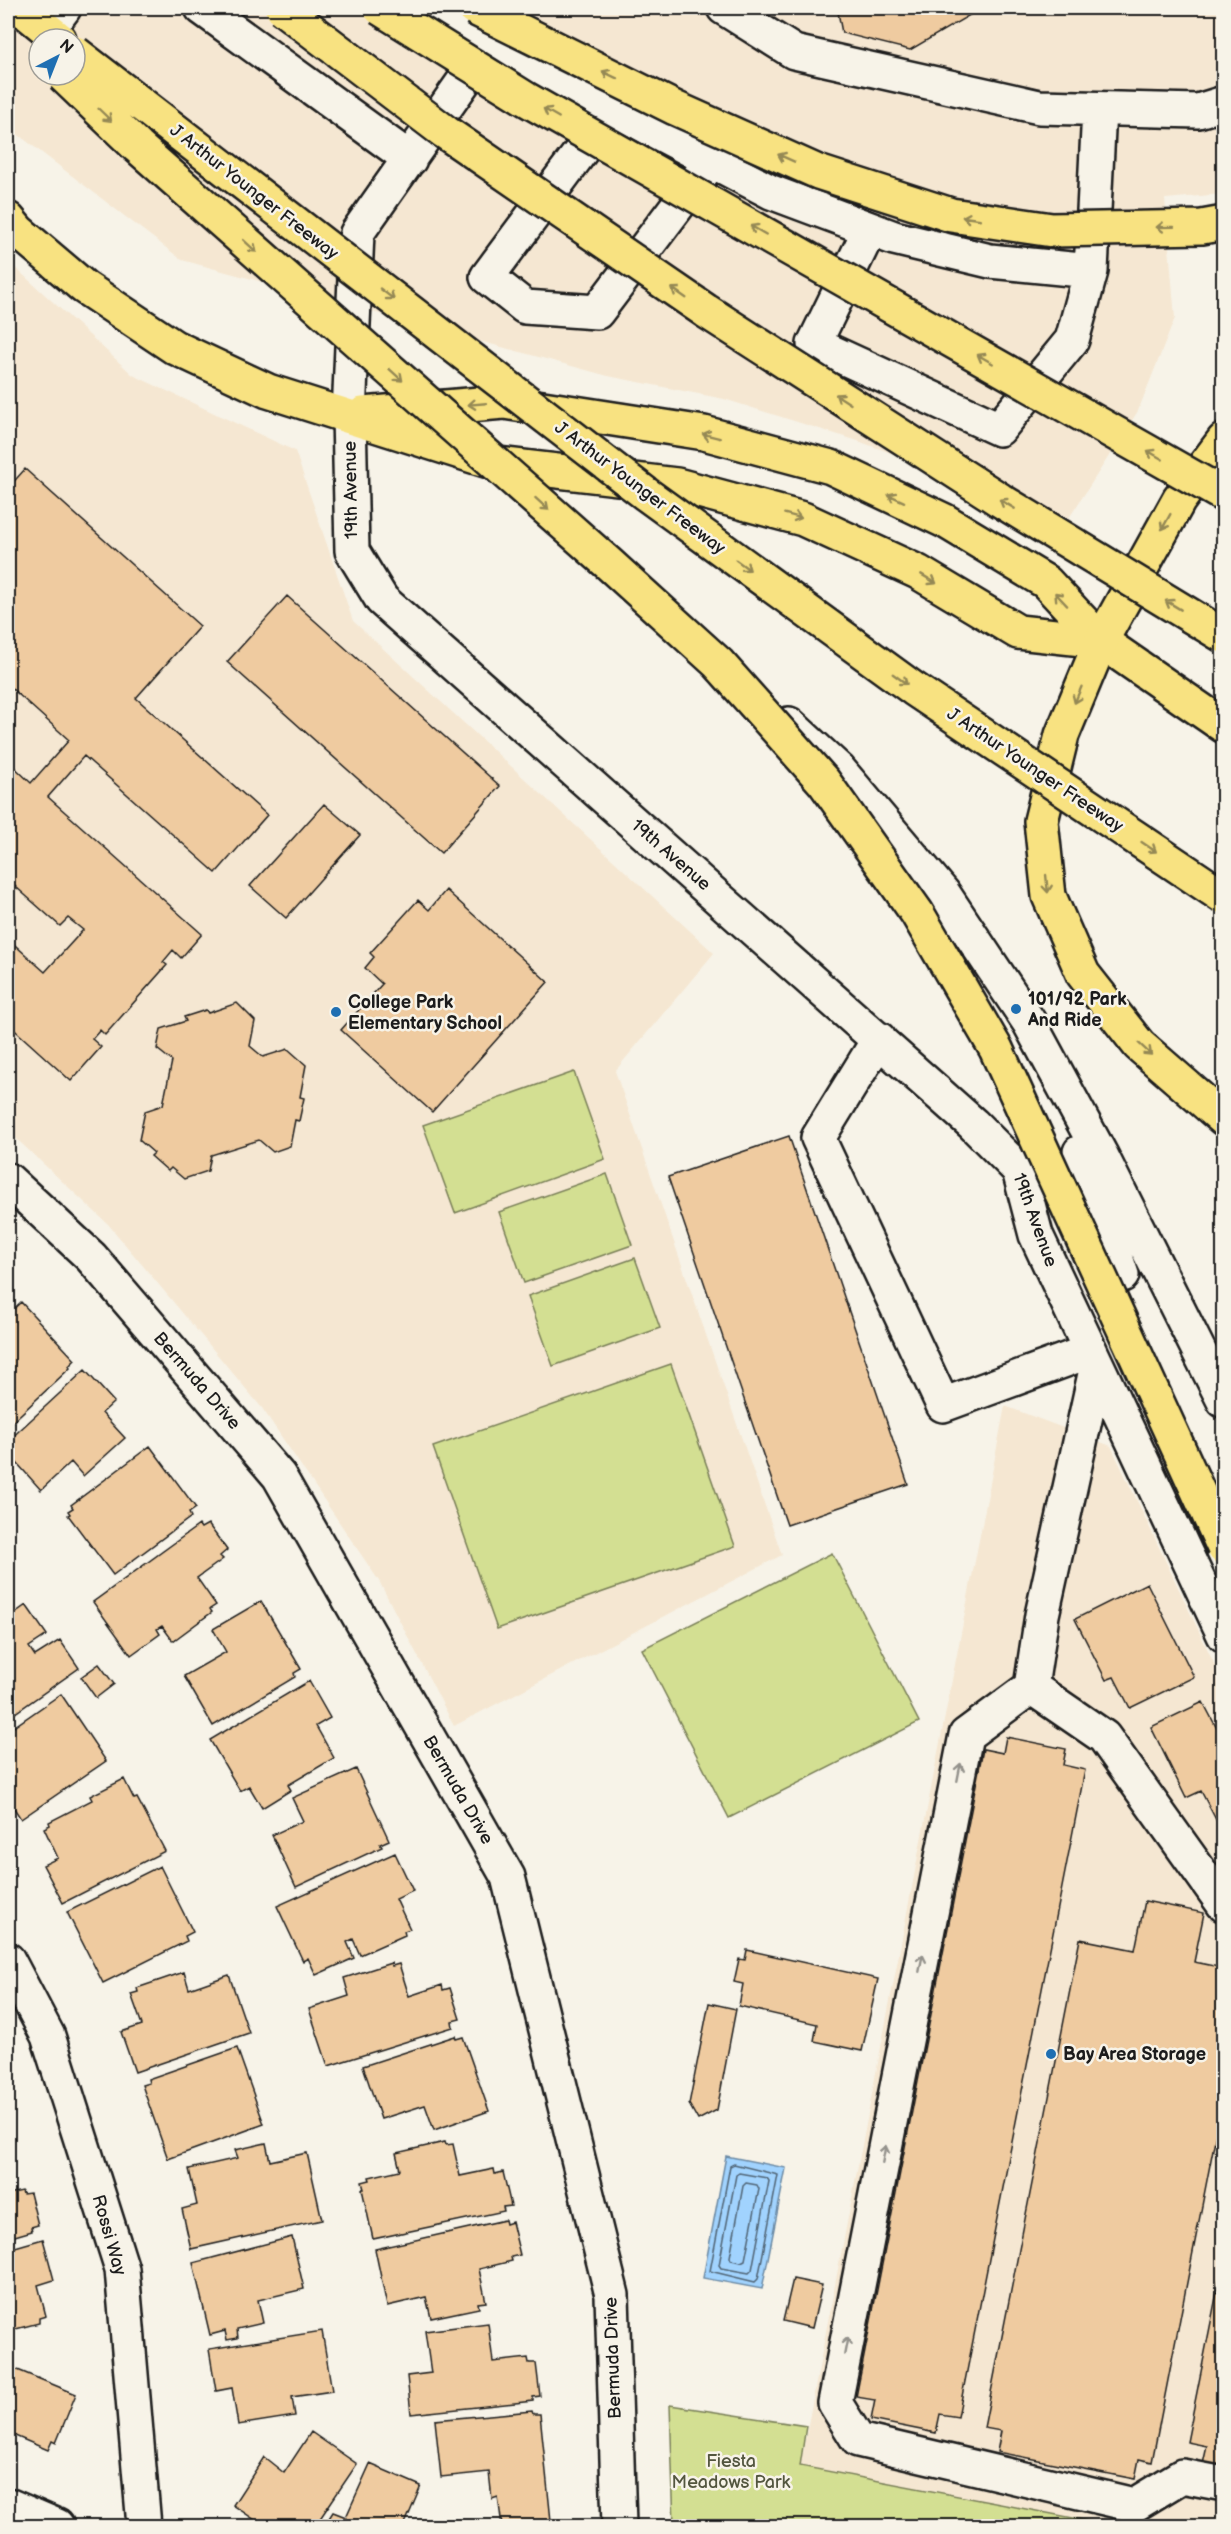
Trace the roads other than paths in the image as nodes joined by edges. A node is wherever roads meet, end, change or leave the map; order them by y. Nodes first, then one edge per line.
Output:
1 (21, 8) edge
2 (202, 8) edge
3 (282, 8) edge
4 (380, 8) edge
5 (440, 8) edge
6 (474, 8) edge
7 (724, 8) edge
8 (8, 22) edge
9 (38, 27) edge
10 (47, 27) edge
11 (490, 45) junction
12 (87, 56) edge
13 (87, 62) edge
14 (76, 87) edge
15 (1224, 102) edge
16 (612, 108) junction
17 (1099, 109) junction
18 (410, 159) junction
19 (712, 161) junction
20 (8, 219) edge
21 (1224, 223) edge
22 (870, 229) junction
23 (356, 261) junction
24 (1091, 271) junction
25 (349, 415) junction
26 (1224, 440) edge
27 (1224, 495) edge
28 (608, 563) junction
29 (1224, 636) edge
30 (1101, 642) junction
31 (1224, 726) edge
32 (1224, 897) edge
33 (879, 1039) junction
34 (1062, 1099) dead end
35 (1224, 1119) edge
36 (8, 1180) edge
37 (1122, 1275) dead end
38 (1094, 1358) junction
39 (1224, 1401) edge
40 (1224, 1548) edge
41 (1224, 1635) edge
42 (1031, 1687) junction
43 (1224, 1905) edge
44 (8, 1960) edge
45 (1224, 2484) edge
46 (8, 2505) edge
47 (57, 2526) edge
48 (144, 2526) edge
49 (619, 2526) edge

1 - 10 main road
2 - 18 street
29 -> 3 main road, bridge
27 -> 4 main road, bridge
5 - 11 street
21 -> 6 main road, bridge
7 - 17 street
8 - 9 main road
11 - 16 street
11 - 18 street
12 - 23 street
13 -> 32 main road, J Arthur Younger Freeway, bridge
14 -> 28 main road, bridge
15 - 17 street
16 - 19 street
16 - 19 street
17 - 24 street
18 - 23 street
19 - 22 street
20 - 25 main road, 19th Avenue
22 - 24 street
22 - 24 street
23 - 25 street
25 -> 30 main road
30 -> 25 main road
25 - 33 street, 19th Avenue
26 -> 30 main road
28 - 39 street, bridge
28 - 40 main road, bridge
30 - 31 main road
30 -> 35 main road
33 - 38 street, 19th Avenue
33 - 38 street
34 - 37 street
36 - 49 street, Bermuda Drive
38 - 41 street, 19th Avenue
38 - 42 street
42 - 43 street
45 -> 42 street
44 - 48 street, Rossi Way
46 - 47 street

